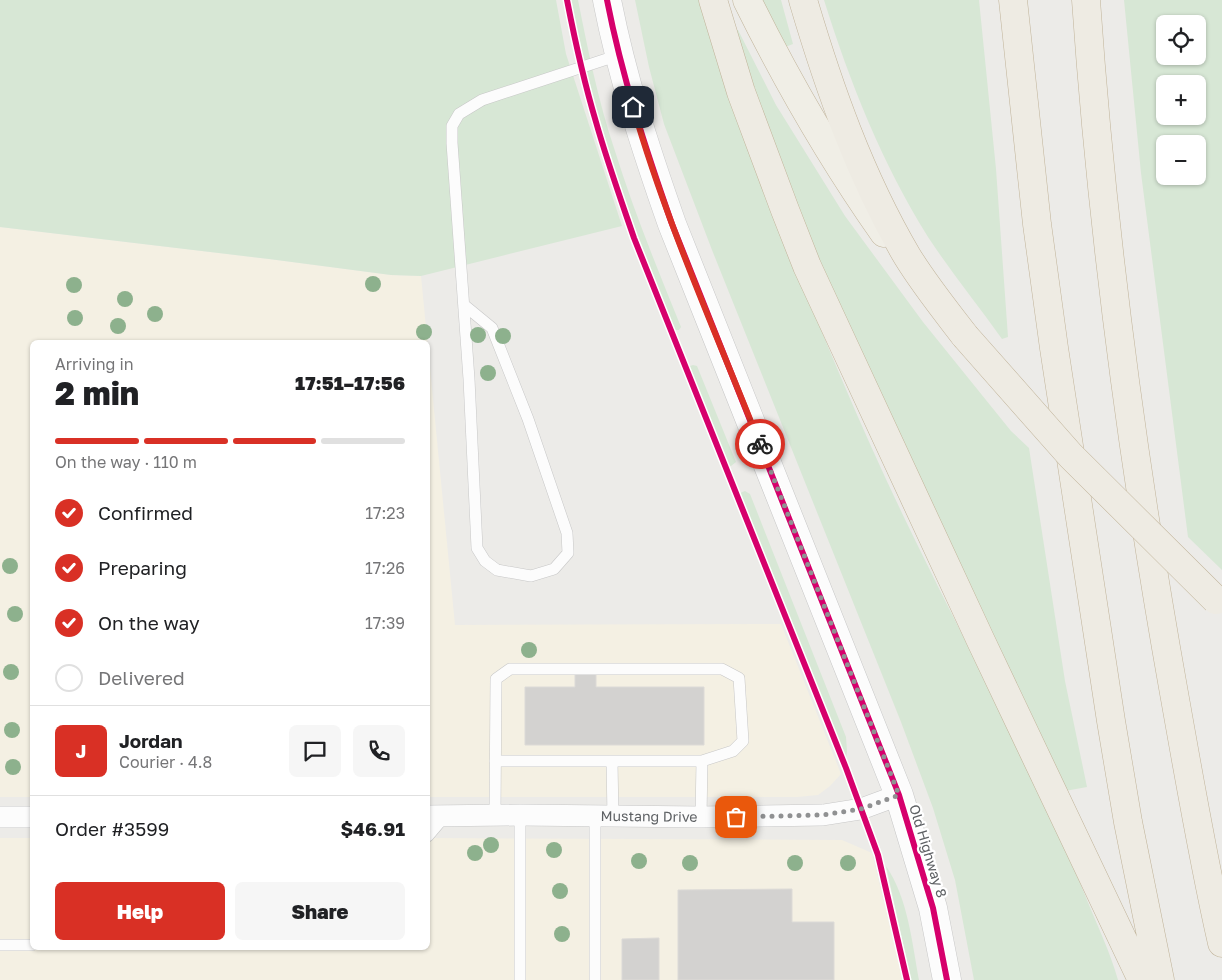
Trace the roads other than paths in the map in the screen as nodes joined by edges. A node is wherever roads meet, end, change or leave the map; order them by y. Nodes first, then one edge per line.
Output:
1 (607, 0) edge
2 (713, 0) edge
3 (747, 0) edge
4 (803, 0) edge
5 (1013, 0) edge
6 (1086, 0) edge
7 (619, 55) junction
8 (464, 306) junction
9 (942, 306) junction
10 (1222, 605) edge
11 (495, 761) junction
12 (612, 761) junction
13 (702, 761) junction
14 (899, 795) junction
15 (520, 815) junction
16 (436, 816) edge
17 (495, 816) junction
18 (604, 816) junction
19 (0, 817) edge
20 (30, 817) edge
21 (701, 817) junction
22 (430, 831) edge
23 (1222, 943) edge
24 (0, 945) edge
25 (30, 945) edge
26 (520, 980) edge
27 (595, 980) edge
28 (947, 980) edge
29 (1142, 980) edge
30 (1160, 980) edge

1 - 7 street, Old Highway 8
2 - 29 highway
3 - 9 highway
4 - 9 highway
5 - 30 highway
6 - 23 highway
7 - 8 lane
7 - 14 street, Old Highway 8
8 - 8 lane
9 - 10 highway, bridge
11 - 12 lane
11 - 13 lane
11 - 17 lane
12 - 13 lane
12 - 18 lane
13 - 21 lane
14 - 21 street, Mustang Drive
14 - 28 street, Old Highway 8
15 - 17 street, Mustang Drive
15 - 18 street, Mustang Drive
15 - 26 lane
16 - 17 street, Mustang Drive
16 - 22 lane
18 - 21 street, Mustang Drive
18 - 27 lane
19 - 20 street
24 - 25 lane

